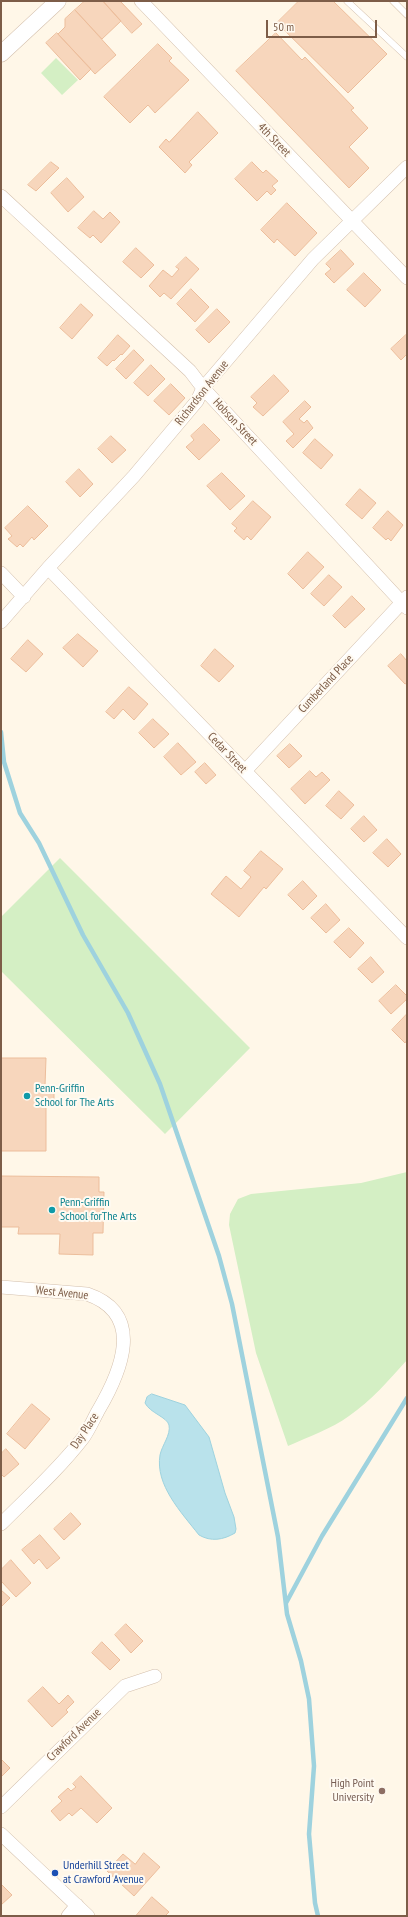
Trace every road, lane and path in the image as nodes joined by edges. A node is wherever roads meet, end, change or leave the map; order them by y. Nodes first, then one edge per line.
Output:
1 (58, 1) edge
2 (141, 1) edge
3 (347, 1) edge
4 (392, 1) edge
5 (407, 15) edge
6 (1, 54) edge
7 (407, 57) edge
8 (407, 167) edge
9 (1, 196) edge
10 (351, 221) junction
11 (407, 278) edge
12 (203, 388) junction
13 (48, 568) junction
14 (1, 574) edge
15 (24, 597) junction
16 (405, 603) edge
17 (1, 622) edge
18 (245, 771) junction
19 (407, 938) edge
20 (1, 1287) edge
21 (117, 1315) joint
22 (1, 1524) edge
23 (155, 1676) dead end
24 (1, 1807) edge
25 (1, 1834) edge
26 (77, 1906) junction
27 (68, 1916) edge
28 (88, 1916) edge

1 - 6 street
2 - 10 street, 4th Street
3 - 7 lane
4 - 5 lane
8 - 10 street, Richardson Avenue
9 - 12 street, Hobson Street
10 - 11 street, 4th Street
10 - 12 street, Richardson Avenue
12 - 13 street, Richardson Avenue
12 - 16 street, Hobson Street
13 - 15 street, Richardson Avenue
13 - 18 street, Cedar Street
14 - 15 street
15 - 17 street, Richardson Avenue
16 - 18 street, Cumberland Place
18 - 19 street, Cedar Street
20 - 21 street, West Avenue
21 - 22 street, Day Place
23 - 24 street, Crawford Avenue
25 - 26 street
26 - 27 street
26 - 28 street

